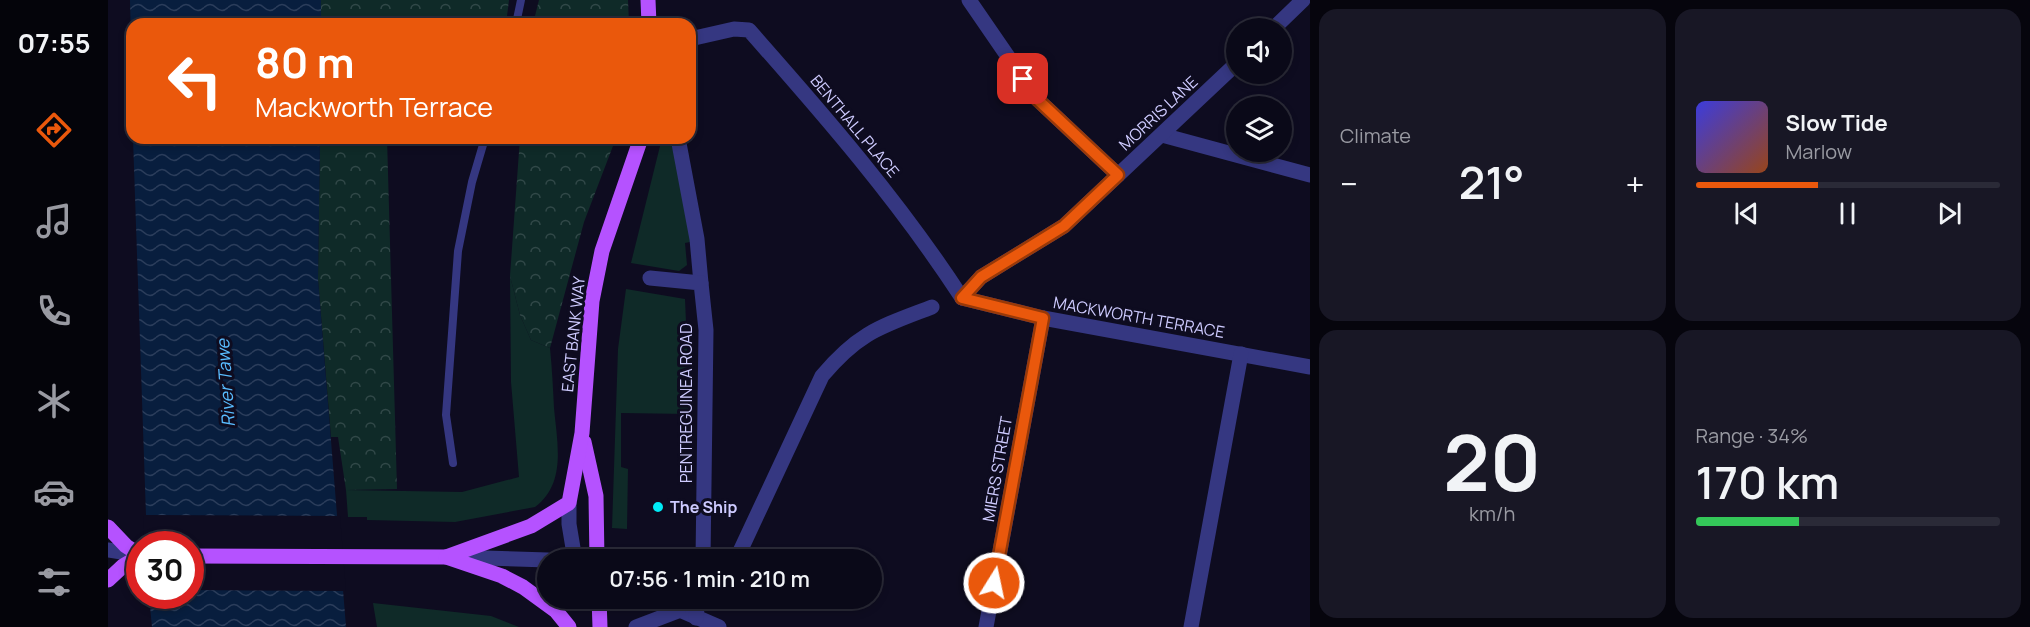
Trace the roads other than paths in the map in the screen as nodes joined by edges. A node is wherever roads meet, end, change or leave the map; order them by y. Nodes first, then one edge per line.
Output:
1 (521, 0) edge
2 (648, 0) edge
3 (969, 0) edge
4 (1304, 0) edge
5 (517, 18) edge
6 (649, 18) edge
7 (1285, 18) edge
8 (696, 38) edge
9 (1226, 74) edge
10 (1162, 135) junction
11 (483, 144) edge
12 (639, 144) edge
13 (679, 144) edge
14 (1118, 175) junction
15 (1310, 175) edge
16 (650, 278) dead end
17 (701, 283) junction
18 (962, 298) junction
19 (932, 307) dead end
20 (1043, 318) junction
21 (1241, 354) junction
22 (1310, 367) edge
23 (582, 433) junction
24 (453, 463) dead end
25 (569, 503) junction
26 (108, 527) edge
27 (126, 546) edge
28 (573, 549) edge
29 (597, 549) edge
30 (703, 549) edge
31 (741, 549) edge
32 (108, 550) edge
33 (126, 553) edge
34 (204, 556) edge
35 (446, 557) junction
36 (537, 560) edge
37 (126, 564) edge
38 (108, 580) edge
39 (599, 609) edge
40 (674, 609) edge
41 (697, 609) edge
42 (678, 611) junction
43 (696, 618) junction
44 (716, 626) edge
45 (569, 627) edge
46 (600, 627) edge
47 (636, 627) edge
48 (986, 627) edge
49 (1191, 627) edge

1 - 5 lane
2 - 6 main road
3 - 14 street
4 - 7 street
8 - 18 street, BENTHALL PLACE
9 - 10 street, MORRIS LANE
10 - 14 street, MORRIS LANE
10 - 15 street
11 - 24 lane
12 - 23 main road, EAST BANK WAY
13 - 17 street, PENTREGUINEA ROAD
14 - 18 street, MORRIS LANE
16 - 17 street
17 - 30 street, PENTREGUINEA ROAD
18 - 20 street, MACKWORTH TERRACE
19 - 31 street
20 - 21 street, MACKWORTH TERRACE
20 - 48 street, MIERS STREET
21 - 22 street, MACKWORTH TERRACE
21 - 49 street
23 - 25 main road, EAST BANK WAY
23 - 29 main road, EAST BANK WAY
25 - 28 street
25 - 35 main road
26 - 27 main road
32 - 33 street
34 - 35 main road
35 - 36 street
35 - 45 main road
37 - 38 main road
39 - 46 main road
40 - 42 street
41 - 43 street
42 - 43 street
42 - 47 street
43 - 44 street

